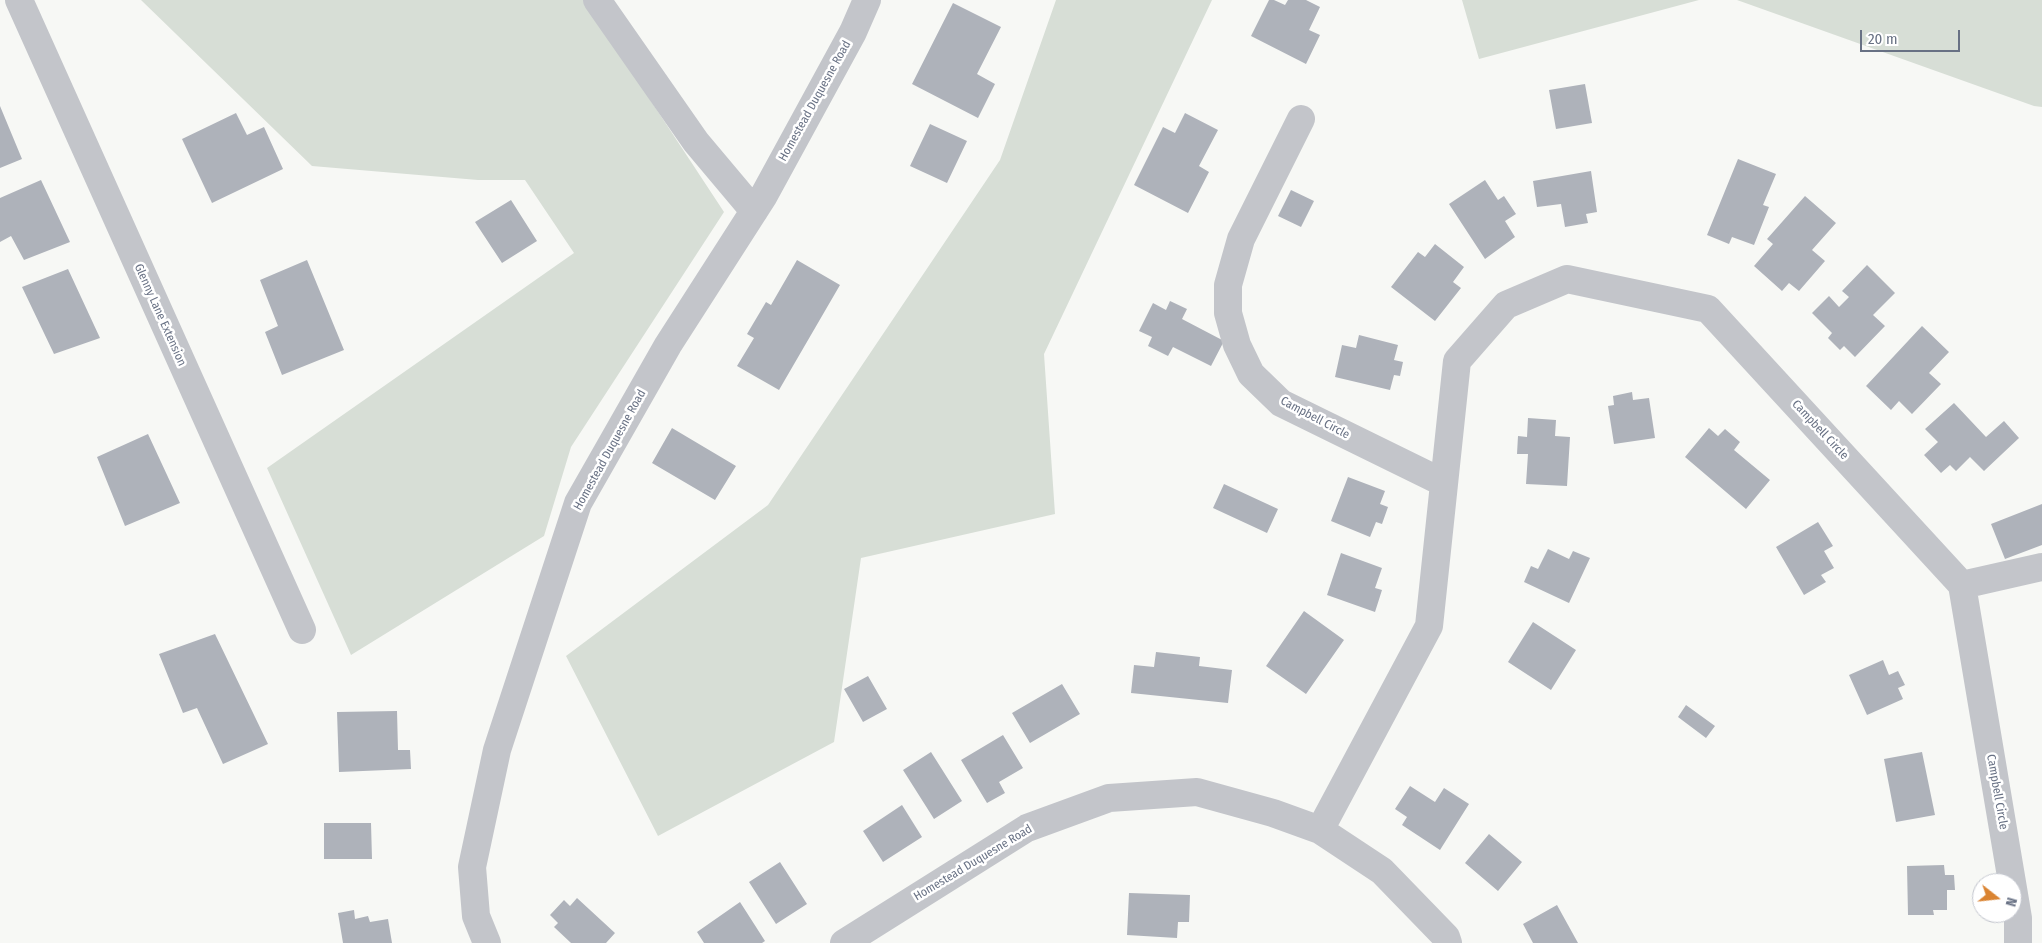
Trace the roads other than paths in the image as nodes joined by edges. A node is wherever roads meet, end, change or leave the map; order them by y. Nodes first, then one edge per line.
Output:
1 (19, 0) edge
2 (597, 0) edge
3 (868, 0) edge
4 (1301, 119) dead end
5 (754, 210) junction
6 (1444, 483) junction
7 (2042, 567) edge
8 (1962, 585) junction
9 (302, 630) dead end
10 (1320, 830) junction
11 (487, 943) edge
12 (844, 943) edge
13 (1448, 943) edge
14 (2018, 943) edge

1 - 9 street, Glenny Lane Extension
2 - 5 street
3 - 5 street, Homestead Duquesne Road
4 - 6 street, Campbell Circle
5 - 11 street, Homestead Duquesne Road
6 - 8 street, Campbell Circle
6 - 10 street, Campbell Circle
7 - 8 street
8 - 14 street, Campbell Circle
10 - 12 street, Homestead Duquesne Road
10 - 13 street, Homestead Duquesne Road

